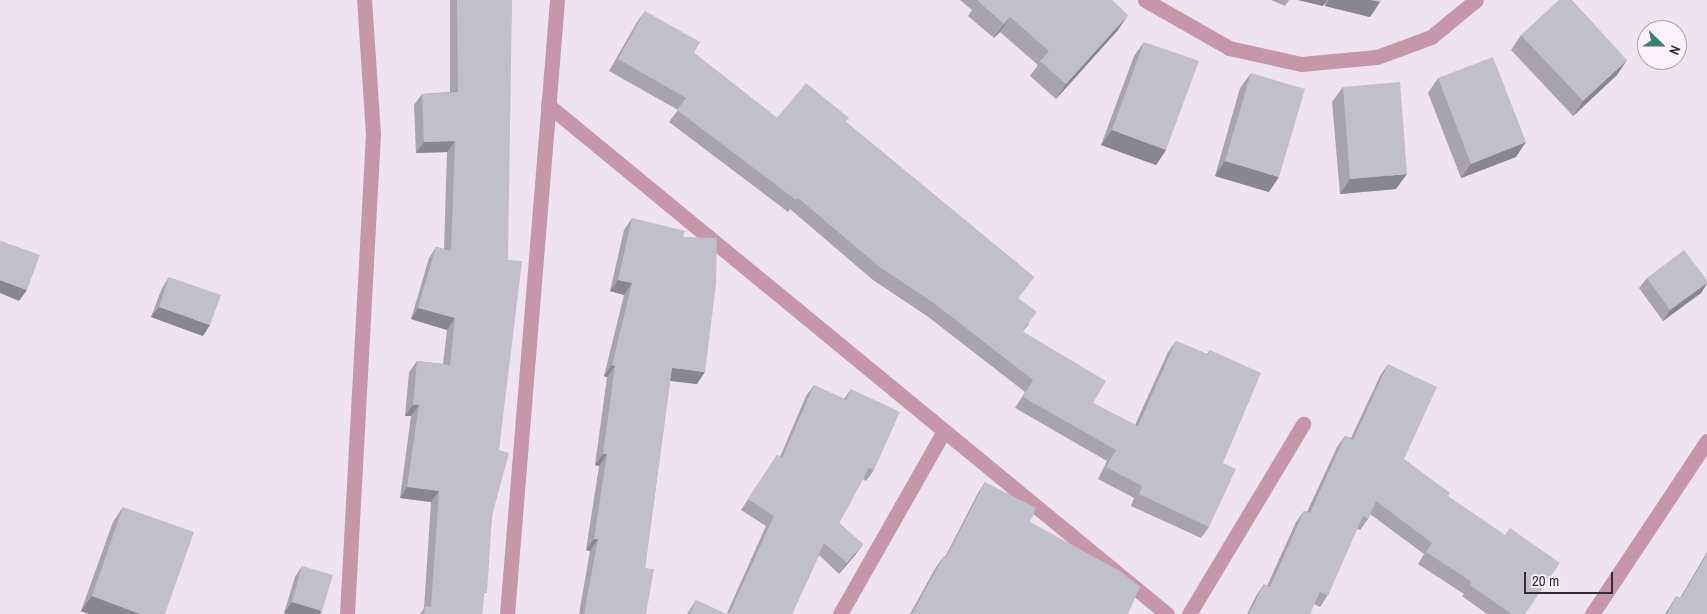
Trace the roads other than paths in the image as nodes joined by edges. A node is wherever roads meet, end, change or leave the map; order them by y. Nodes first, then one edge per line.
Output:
1 (364, 0) edge
2 (557, 0) edge
3 (1145, 0) edge
4 (1476, 0) edge
5 (548, 105) junction
6 (1303, 424) dead end
7 (944, 433) junction
8 (1707, 441) edge
9 (347, 614) edge
10 (507, 614) edge
11 (840, 614) edge
12 (1167, 614) edge
13 (1190, 614) edge
14 (1592, 614) edge

1 - 9 street
2 - 5 street
3 - 4 street
5 - 7 street
5 - 10 street
6 - 13 street
7 - 11 street
7 - 12 street
8 - 14 street

